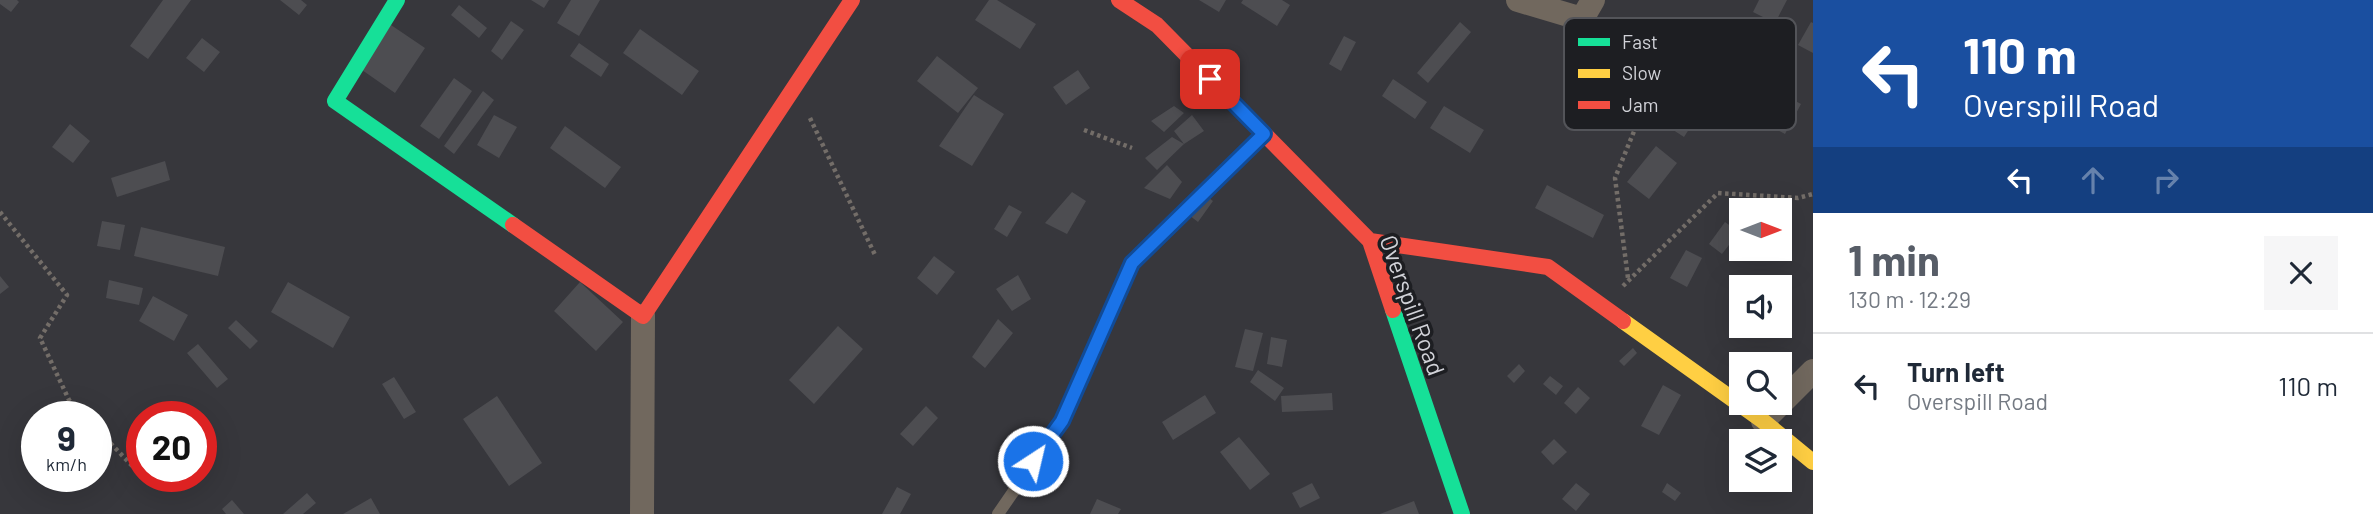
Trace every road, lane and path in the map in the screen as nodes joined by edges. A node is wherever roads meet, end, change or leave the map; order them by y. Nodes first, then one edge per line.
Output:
1 (397, 0) edge
2 (852, 0) edge
3 (1119, 0) edge
4 (1518, 0) edge
5 (1587, 9) edge
6 (796, 89) junction
7 (1084, 130) dead end
8 (1635, 130) edge
9 (1264, 134) junction
10 (1132, 148) dead end
11 (1813, 194) edge
12 (0, 212) edge
13 (1370, 241) junction
14 (876, 257) dead end
15 (1628, 278) junction
16 (1609, 311) junction
17 (643, 316) junction
18 (1813, 371) edge
19 (70, 401) edge
20 (1763, 421) junction
21 (112, 445) edge
22 (126, 459) edge
23 (1813, 462) edge
24 (642, 514) edge
25 (998, 514) edge
26 (1462, 514) edge

1 - 17 street
2 - 6 street
3 - 9 street, Overspill Road
4 - 5 street
6 - 14 path
6 - 17 street
7 - 10 path
8 - 15 path
9 - 13 street, Overspill Road
9 - 25 lane
11 - 15 path
12 - 19 path
13 - 16 street
13 - 26 street, Overspill Road
15 - 16 path
16 - 20 street
17 - 24 street
18 - 20 street
20 - 23 street
21 - 22 path

